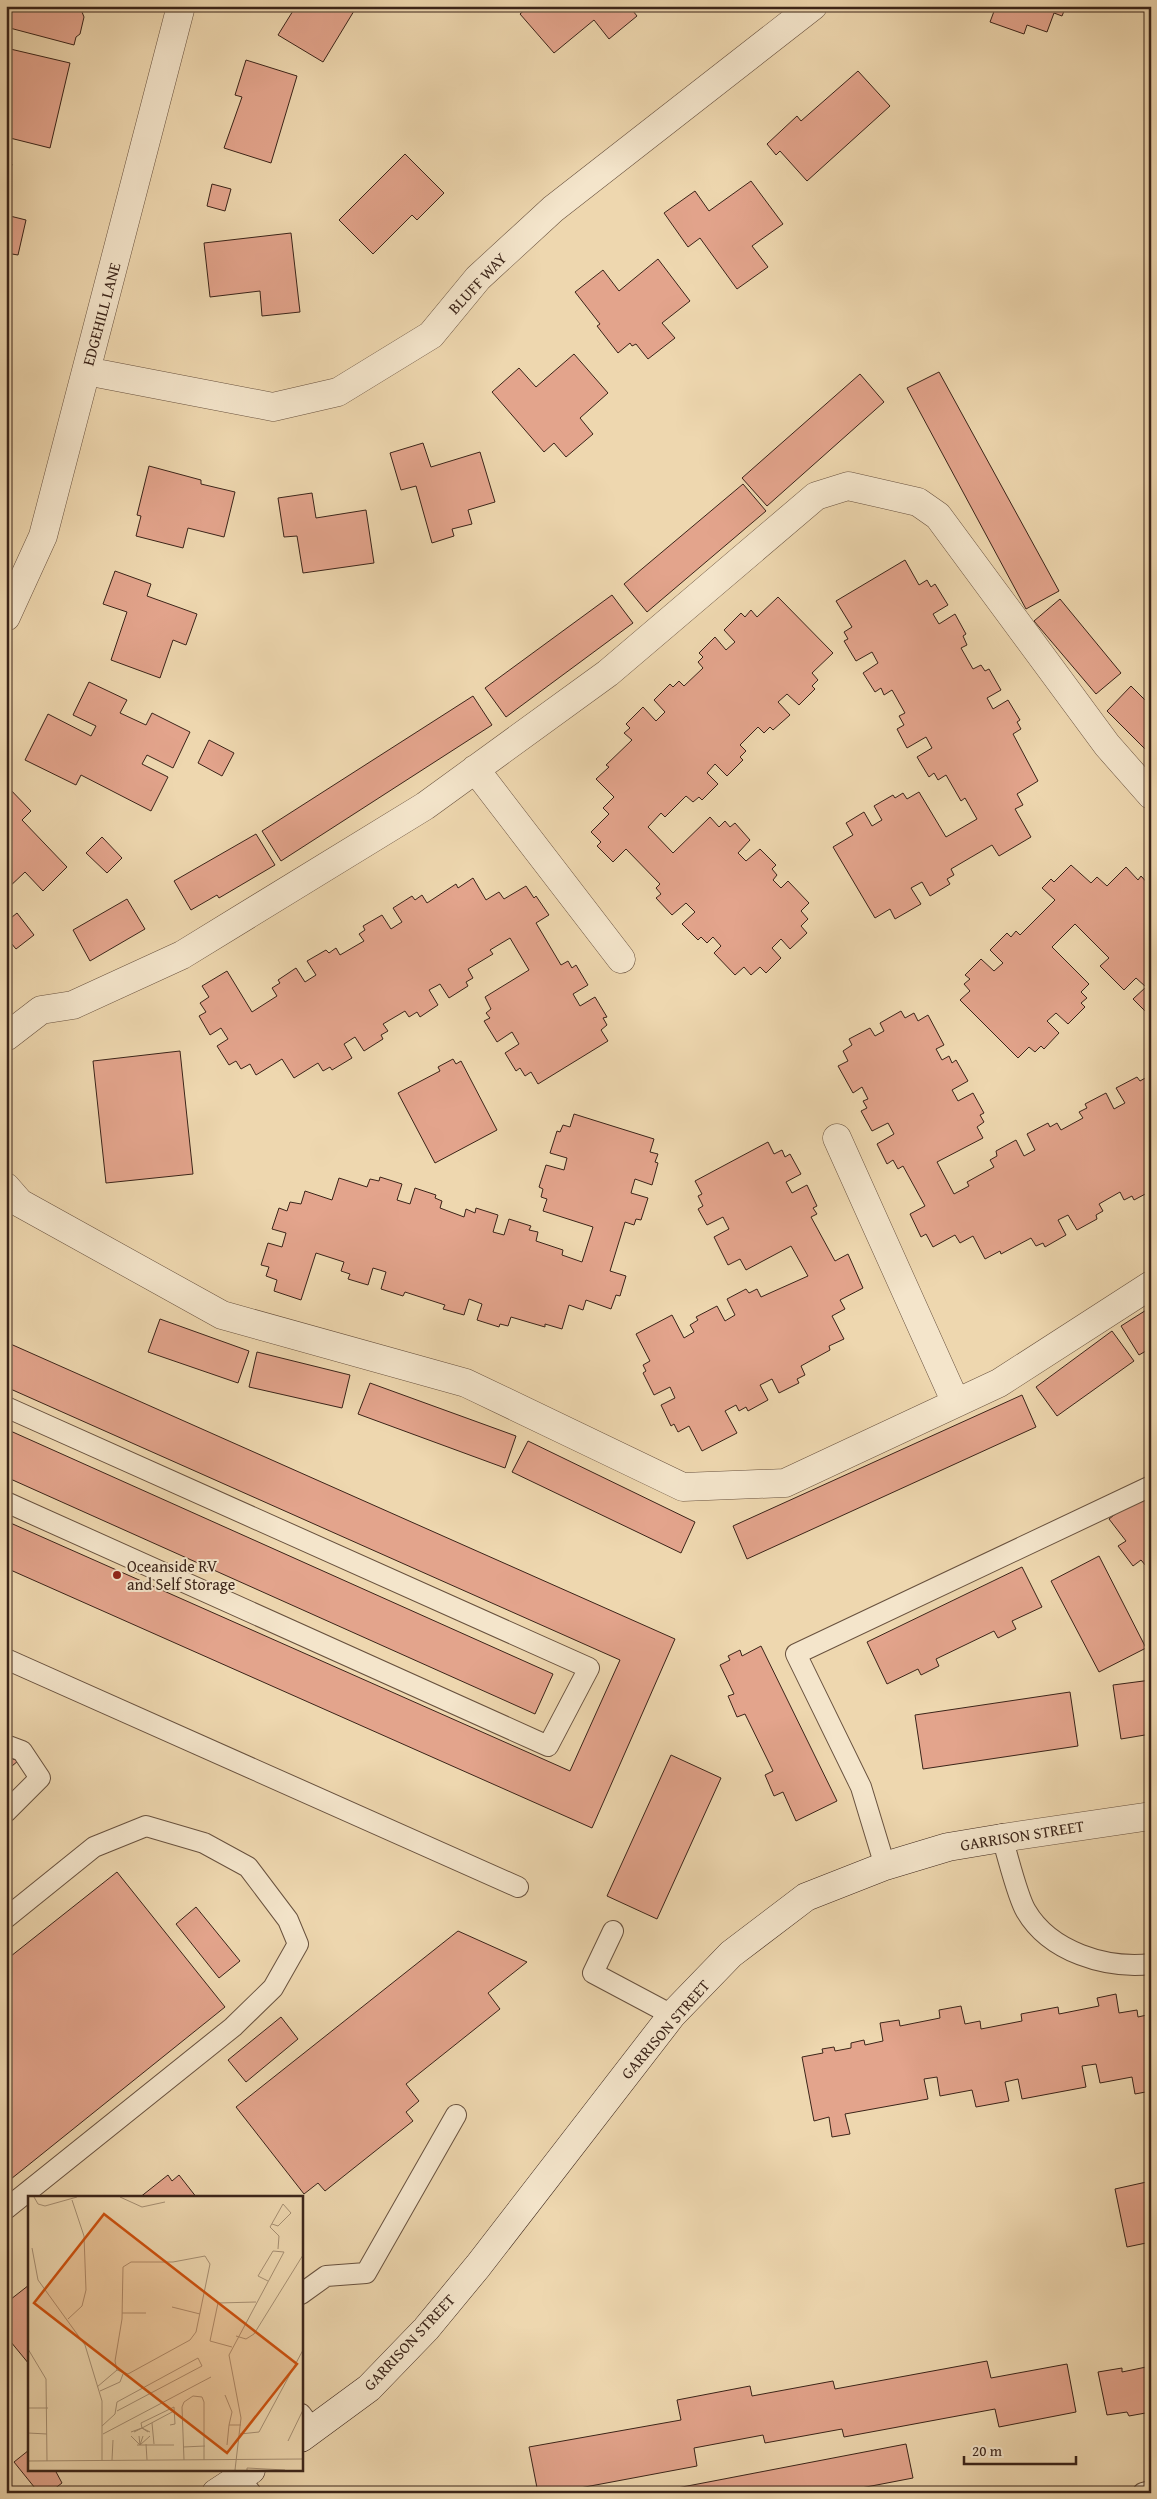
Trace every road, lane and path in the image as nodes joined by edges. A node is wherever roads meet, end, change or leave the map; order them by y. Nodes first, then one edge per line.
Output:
1 (180, 6) edge
2 (813, 6) edge
3 (86, 371) junction
4 (6, 617) edge
5 (475, 770) junction
6 (1151, 795) edge
7 (621, 959) dead end
8 (6, 1036) edge
9 (837, 1138) dead end
10 (6, 1187) edge
11 (1151, 1285) edge
12 (956, 1403) junction
13 (6, 1407) edge
14 (1151, 1486) edge
15 (6, 1502) edge
16 (6, 1659) edge
17 (6, 1744) edge
18 (7, 1810) edge
19 (1151, 1816) edge
20 (1002, 1838) junction
21 (885, 1866) junction
22 (518, 1887) dead end
23 (6, 1918) edge
24 (613, 1931) dead end
25 (1151, 1964) edge
26 (672, 2015) junction
27 (456, 2115) dead end
28 (6, 2209) edge
29 (302, 2293) edge
30 (305, 2427) edge
31 (248, 2480) edge
32 (1151, 2491) edge
33 (216, 2493) edge
34 (1143, 2493) edge

1 - 3 street, EDGEHILL LANE
2 - 3 street, BLUFF WAY
3 - 4 street, EDGEHILL LANE
5 - 6 street
5 - 7 street
5 - 8 street
9 - 12 street
10 - 12 street
11 - 12 street
13 - 15 lane
14 - 21 lane
16 - 22 lane
17 - 18 lane
19 - 20 street, GARRISON STREET
20 - 21 street, GARRISON STREET
20 - 25 lane
21 - 26 street, GARRISON STREET
23 - 28 lane
24 - 26 lane
26 - 30 street, GARRISON STREET
27 - 29 lane
31 - 33 street
32 - 34 lane

